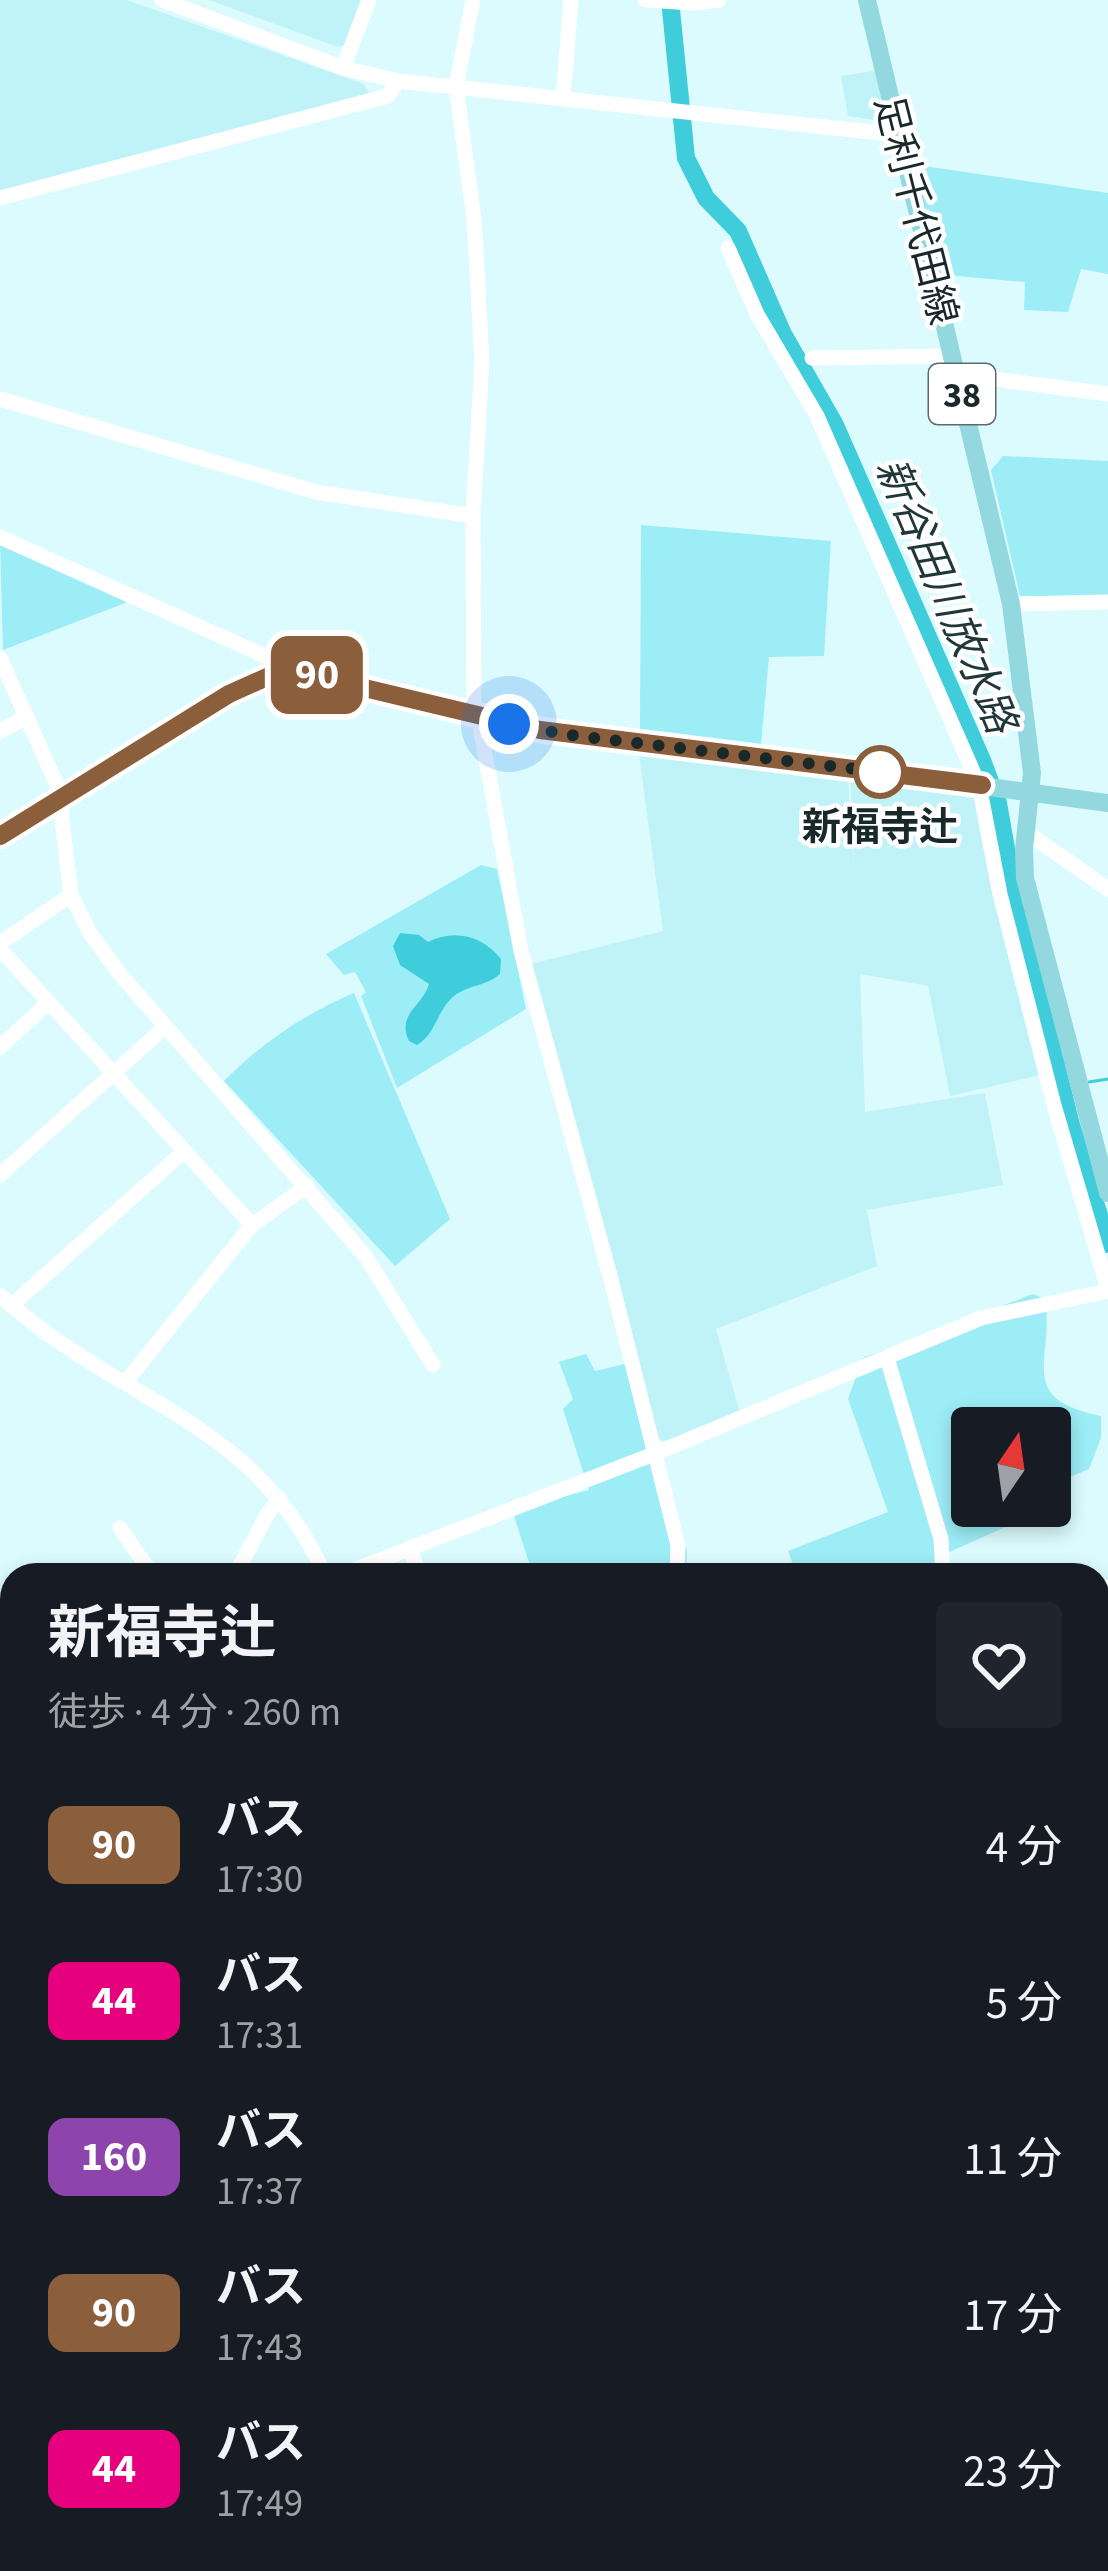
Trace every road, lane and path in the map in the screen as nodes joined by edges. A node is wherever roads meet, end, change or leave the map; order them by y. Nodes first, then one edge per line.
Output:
1 (162, 0) edge
2 (369, 0) edge
3 (473, 0) edge
4 (571, 0) edge
5 (719, 0) edge
6 (867, 0) edge
7 (668, 1) edge
8 (343, 68) junction
9 (398, 81) junction
10 (456, 87) junction
11 (563, 99) junction
12 (899, 135) junction
13 (0, 198) edge
14 (728, 248) dead end
15 (812, 358) dead end
16 (955, 365) junction
17 (1108, 394) edge
18 (0, 399) edge
19 (473, 516) junction
20 (0, 537) edge
21 (1108, 602) edge
22 (1011, 604) junction
23 (0, 658) edge
24 (295, 669) junction
25 (476, 716) junction
26 (27, 717) junction
27 (0, 731) edge
28 (987, 786) junction
29 (1031, 792) junction
30 (61, 798) junction
31 (1108, 803) edge
32 (1026, 832) junction
33 (0, 836) edge
34 (1108, 889) edge
35 (71, 895) junction
36 (0, 946) edge
37 (49, 1003) junction
38 (165, 1027) junction
39 (0, 1047) edge
40 (114, 1073) junction
41 (182, 1153) junction
42 (0, 1175) edge
43 (307, 1186) junction
44 (1108, 1193) edge
45 (252, 1226) junction
46 (1108, 1290) edge
47 (6, 1301) edge
48 (886, 1358) junction
49 (433, 1365) dead end
50 (125, 1383) junction
51 (654, 1454) junction
52 (280, 1499) junction
53 (120, 1528) dead end
54 (410, 1548) junction
55 (145, 1563) edge
56 (241, 1563) edge
57 (319, 1563) edge
58 (372, 1563) edge
59 (416, 1563) edge
60 (677, 1563) edge
61 (942, 1563) edge

1 - 8 street
2 - 8 street
3 - 10 street
4 - 11 street
5 - 7 street
6 - 12 main road, 足利千代田線 / 38
8 - 9 street
9 - 10 street
9 - 13 street
10 - 11 street
10 - 19 street
11 - 12 street
12 - 16 main road, 足利千代田線 / 38
14 - 28 street
15 - 16 street
16 - 17 street
16 - 22 main road, 足利千代田線 / 38
18 - 19 street
19 - 25 street
20 - 24 street
21 - 22 street
22 - 29 main road, 足利千代田線 / 38
23 - 26 street
24 - 25 main road
24 - 30 main road
25 - 28 main road
25 - 51 street
26 - 27 street
26 - 30 street
28 - 29 main road
28 - 46 street
29 - 31 main road
29 - 32 main road, 足利千代田線 / 38
30 - 33 main road
30 - 35 street
32 - 34 street
32 - 44 main road, 足利千代田線 / 38
35 - 36 street
35 - 38 street
36 - 37 street
37 - 39 street
37 - 40 street
38 - 40 street
38 - 43 street
40 - 41 street
40 - 42 street
41 - 45 street
41 - 47 street
43 - 45 street
43 - 49 street
45 - 50 street
46 - 48 street
47 - 50 street
48 - 51 street
48 - 61 street
50 - 52 street
51 - 54 street
51 - 60 street
52 - 56 street
52 - 57 street
53 - 55 street
54 - 58 street
54 - 59 street

